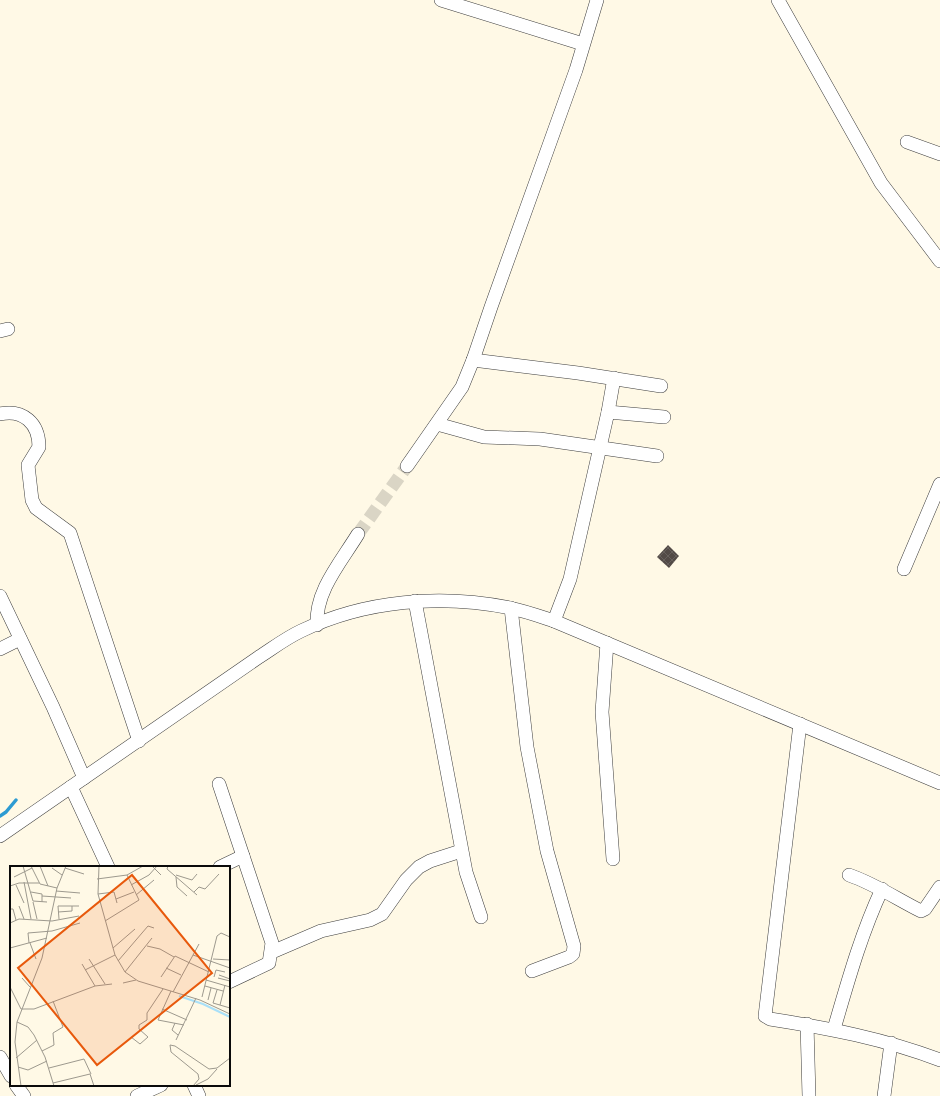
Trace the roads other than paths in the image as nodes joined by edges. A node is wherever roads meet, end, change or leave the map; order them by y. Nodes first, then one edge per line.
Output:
1 (441, 0) edge
2 (596, 0) edge
3 (778, 0) edge
4 (583, 44) junction
5 (907, 142) dead end
6 (940, 154) edge
7 (940, 261) edge
8 (473, 360) junction
9 (614, 378) junction
10 (661, 386) dead end
11 (608, 412) junction
12 (0, 414) edge
13 (664, 417) dead end
14 (437, 424) junction
15 (600, 448) junction
16 (657, 456) dead end
17 (407, 466) tunnel mouth
18 (940, 484) edge
19 (358, 534) tunnel mouth
20 (904, 568) dead end
21 (0, 596) edge
22 (415, 601) junction
23 (511, 608) junction
24 (554, 621) junction
25 (317, 625) junction
26 (20, 639) junction
27 (607, 643) junction
28 (0, 649) edge
29 (800, 724) junction
30 (139, 741) junction
31 (84, 778) junction
32 (940, 783) edge
33 (219, 784) dead end
34 (71, 787) junction
35 (0, 836) edge
36 (461, 851) junction
37 (243, 856) junction
38 (613, 859) dead end
39 (108, 866) edge
40 (222, 866) edge
41 (848, 875) dead end
42 (940, 887) edge
43 (882, 889) junction
44 (482, 917) dead end
45 (272, 952) junction
46 (532, 971) dead end
47 (230, 982) edge
48 (807, 1024) junction
49 (834, 1029) junction
50 (891, 1043) junction
51 (940, 1060) edge
52 (1, 1062) edge
53 (10, 1077) edge
54 (159, 1086) edge
55 (194, 1086) edge
56 (137, 1096) edge
57 (199, 1096) edge
58 (809, 1096) edge
59 (884, 1096) edge

1 - 4 street
2 - 4 street
3 - 7 street
4 - 8 street
5 - 6 street
8 - 9 street
8 - 14 street
9 - 10 street
9 - 11 street
11 - 13 street
11 - 15 street
12 - 30 street
14 - 15 street
14 - 17 street
15 - 16 street
15 - 24 street
18 - 20 street
19 - 25 street
21 - 26 street
22 - 23 street
22 - 25 street
22 - 36 street
23 - 24 street
23 - 46 street
24 - 27 street
25 - 30 street
26 - 28 street
26 - 31 street
27 - 29 street
27 - 38 street
29 - 32 street
29 - 48 street
30 - 31 street
31 - 34 street
33 - 37 street
34 - 35 street
34 - 39 street
36 - 44 street
36 - 45 street
37 - 40 street
37 - 45 street
41 - 43 street
42 - 43 street
43 - 49 street
45 - 47 street
48 - 49 street
48 - 58 street
49 - 50 street
50 - 51 street
50 - 59 street
52 - 53 street
54 - 56 street
55 - 57 street

